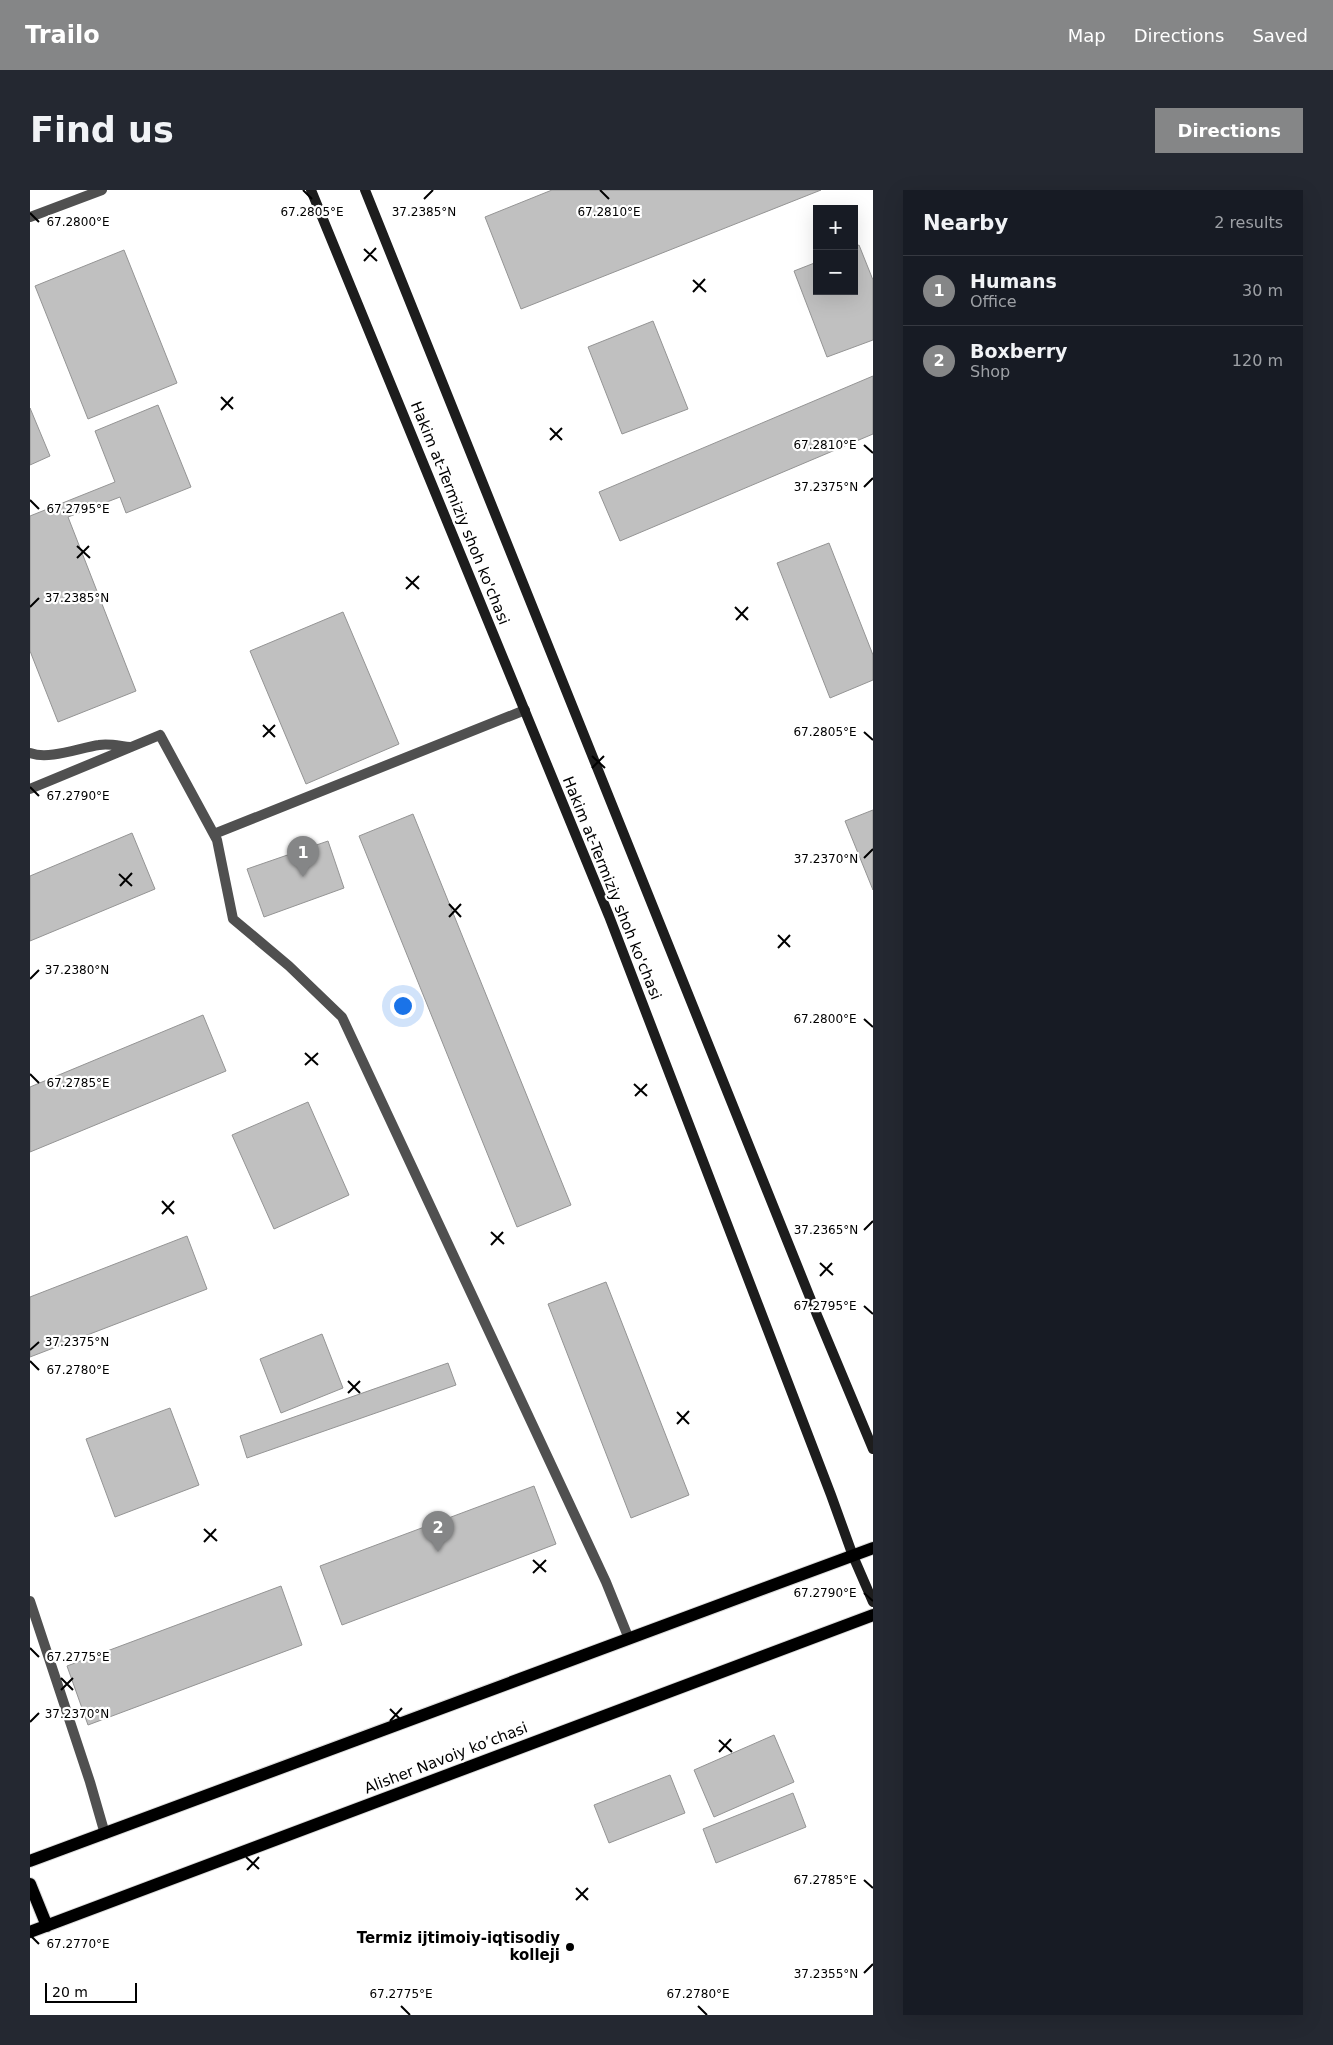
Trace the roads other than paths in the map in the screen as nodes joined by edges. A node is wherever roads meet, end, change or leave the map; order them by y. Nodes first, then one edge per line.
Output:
1 (102, 190) edge
2 (312, 190) edge
3 (365, 190) edge
4 (30, 217) edge
5 (525, 710) junction
6 (131, 747) junction
7 (30, 753) edge
8 (30, 789) edge
9 (214, 834) junction
10 (873, 1449) edge
11 (873, 1548) edge
12 (853, 1556) junction
13 (30, 1601) edge
14 (873, 1602) edge
15 (873, 1615) edge
16 (629, 1639) junction
17 (104, 1834) junction
18 (30, 1861) edge
19 (30, 1884) edge
20 (47, 1926) junction
21 (30, 1932) edge

1 - 4 street
2 - 5 main road, Hakim at-Termiziy shoh ko'chasi
3 - 10 main road
5 - 9 street
5 - 12 main road, Hakim at-Termiziy shoh ko'chasi
6 - 7 street
6 - 8 street
6 - 9 street
9 - 16 street
11 - 12 main road
12 - 14 main road, Hakim at-Termiziy shoh ko'chasi
12 - 16 main road
13 - 17 street
15 - 20 main road, Alisher Navoiy ko’chasi
16 - 17 main road
17 - 18 main road
19 - 20 main road
20 - 21 main road, Alisher Navoiy ko’chasi

